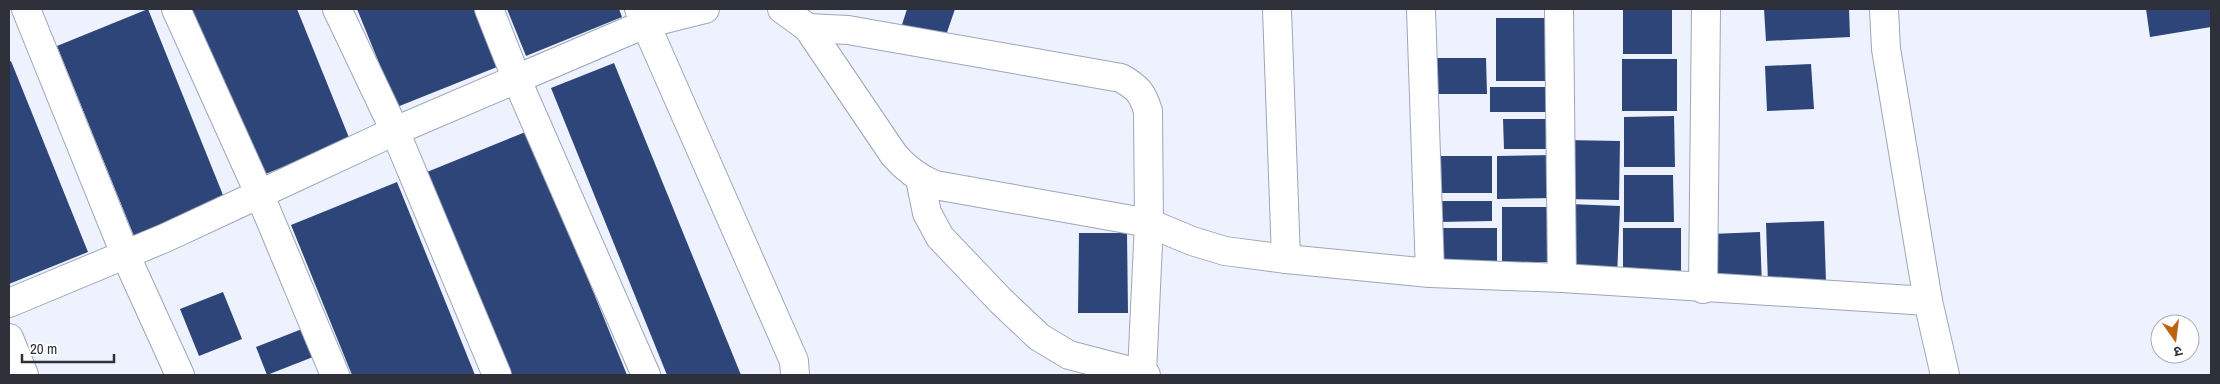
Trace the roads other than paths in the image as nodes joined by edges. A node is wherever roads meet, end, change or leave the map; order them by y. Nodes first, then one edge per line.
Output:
1 (26, 9) edge
2 (176, 9) edge
3 (337, 9) edge
4 (489, 9) edge
5 (705, 9) edge
6 (782, 9) edge
7 (1277, 9) edge
8 (1421, 9) edge
9 (1559, 9) edge
10 (1706, 9) edge
11 (1884, 9) edge
12 (642, 17) edge
13 (808, 28) junction
14 (517, 80) junction
15 (395, 131) junction
16 (920, 179) junction
17 (259, 194) junction
18 (1149, 223) junction
19 (125, 254) junction
20 (1286, 259) junction
21 (1430, 273) junction
22 (1562, 278) junction
23 (1703, 289) junction
24 (1928, 302) junction
25 (9, 303) edge
26 (9, 338) edge
27 (1943, 365) edge
28 (1144, 374) edge
29 (24, 375) edge
30 (180, 375) edge
31 (335, 375) edge
32 (497, 375) edge
33 (646, 375) edge
34 (795, 375) edge

1 - 19 street
2 - 17 street
3 - 15 street
4 - 14 street
5 - 12 street
6 - 13 street
7 - 20 street
8 - 21 street
9 - 22 street
10 - 23 street
11 - 24 street
12 - 14 street
12 - 34 street
13 - 16 street
13 - 18 street
14 - 15 street
14 - 33 street
15 - 17 street
15 - 32 street
16 - 18 street
16 - 28 street
17 - 19 street
17 - 31 street
18 - 20 street
18 - 28 street
19 - 25 street
19 - 30 street
20 - 21 street
21 - 22 street
22 - 23 street
23 - 24 street
24 - 27 street
26 - 29 street

